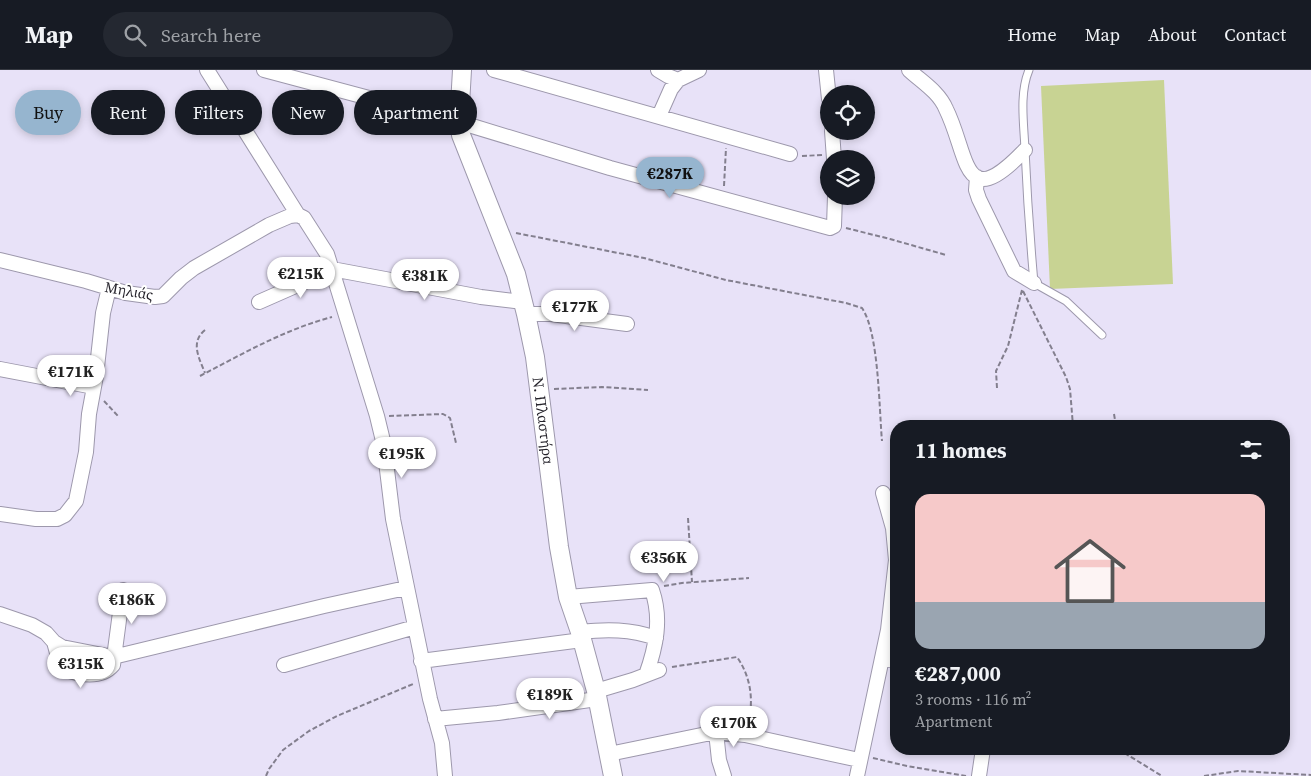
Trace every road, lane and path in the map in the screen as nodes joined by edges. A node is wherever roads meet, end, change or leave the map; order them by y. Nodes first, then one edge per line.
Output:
1 (207, 70) edge
2 (264, 70) edge
3 (462, 70) edge
4 (494, 70) edge
5 (658, 70) edge
6 (700, 70) edge
7 (826, 70) edge
8 (909, 70) edge
9 (1029, 70) edge
10 (678, 80) junction
11 (828, 85) edge
12 (220, 90) edge
13 (461, 90) edge
14 (354, 93) edge
15 (659, 116) junction
16 (477, 127) edge
17 (248, 135) edge
18 (461, 135) edge
19 (726, 136) junction
20 (1025, 150) junction
21 (790, 154) joint
22 (820, 156) edge
23 (977, 178) junction
24 (724, 198) junction
25 (835, 205) edge
26 (298, 215) junction
27 (834, 226) junction
28 (500, 232) junction
29 (946, 255) dead end
30 (0, 260) edge
31 (332, 271) junction
32 (1034, 283) junction
33 (109, 288) junction
34 (259, 302) dead end
35 (524, 308) junction
36 (346, 314) junction
37 (627, 324) dead end
38 (205, 330) dead end
39 (1102, 335) dead end
40 (0, 369) edge
41 (205, 373) junction
42 (200, 376) dead end
43 (94, 387) junction
44 (997, 388) dead end
45 (648, 390) dead end
46 (540, 391) junction
47 (1114, 414) dead end
48 (376, 416) junction
49 (1073, 420) edge
50 (1115, 420) edge
51 (882, 441) dead end
52 (456, 443) dead end
53 (883, 493) dead end
54 (0, 514) edge
55 (688, 518) dead end
56 (890, 518) edge
57 (749, 578) dead end
58 (692, 582) junction
59 (406, 588) junction
60 (123, 590) dead end
61 (652, 590) junction
62 (568, 597) junction
63 (890, 612) edge
64 (0, 614) edge
65 (415, 627) junction
66 (581, 636) junction
67 (656, 638) junction
68 (54, 642) junction
69 (113, 657) junction
70 (882, 658) junction
71 (421, 660) junction
72 (890, 660) edge
73 (284, 665) dead end
74 (652, 672) junction
75 (425, 679) junction
76 (597, 695) junction
77 (435, 719) junction
78 (716, 732) junction
79 (744, 735) junction
80 (609, 754) junction
81 (983, 755) edge
82 (1128, 755) edge
83 (859, 760) junction
84 (1311, 775) edge
85 (266, 776) edge
86 (445, 776) edge
87 (613, 776) edge
88 (724, 776) edge
89 (857, 776) edge
90 (971, 776) edge
91 (979, 776) edge
92 (1162, 776) edge
93 (1204, 776) edge

1 - 12 street
2 - 14 street
3 - 13 street, Ν. Πλαστήρα
4 - 15 street
5 - 10 street
6 - 10 street
7 - 11 street
8 - 23 street
9 - 20 lane
10 - 15 street
15 - 19 street
16 - 24 street
17 - 26 street
18 - 28 street, Ν. Πλαστήρα
19 - 21 street
19 - 24 path
20 - 23 street
20 - 32 lane
21 - 22 path
23 - 32 street
24 - 27 street
25 - 27 street
26 - 31 street
26 - 33 street, Μηλιάς
27 - 29 path
28 - 35 street, Ν. Πλαστήρα
28 - 51 path
30 - 33 street, Μηλιάς
31 - 34 street
31 - 35 street
31 - 36 street
32 - 39 lane
33 - 43 street
35 - 37 street
35 - 46 street, Ν. Πλαστήρα
36 - 41 path
36 - 48 street
38 - 41 path
40 - 43 street
41 - 42 path
43 - 54 street
44 - 49 path
45 - 46 path
46 - 62 street, Ν. Πλαστήρα
47 - 50 path
48 - 52 path
48 - 59 street
53 - 56 street
55 - 58 path
57 - 58 path
58 - 61 path
59 - 65 street
59 - 69 street
60 - 69 street
61 - 62 street
61 - 67 street
62 - 66 street, Ν. Πλαστήρα
63 - 70 street
64 - 68 street
65 - 71 street
65 - 73 street
66 - 67 street
66 - 71 street
66 - 76 street, Ν. Πλαστήρα
67 - 74 street
68 - 69 street
68 - 69 street
70 - 72 street
70 - 83 street
71 - 75 street
74 - 76 street
74 - 79 path
75 - 77 street
75 - 85 path
76 - 77 street
76 - 80 street, Ν. Πλαστήρα
77 - 86 street
78 - 79 street
78 - 80 street
78 - 88 street
79 - 83 street
80 - 87 street, Ν. Πλαστήρα
81 - 91 street
82 - 92 path
83 - 89 street
83 - 90 path
84 - 93 path

